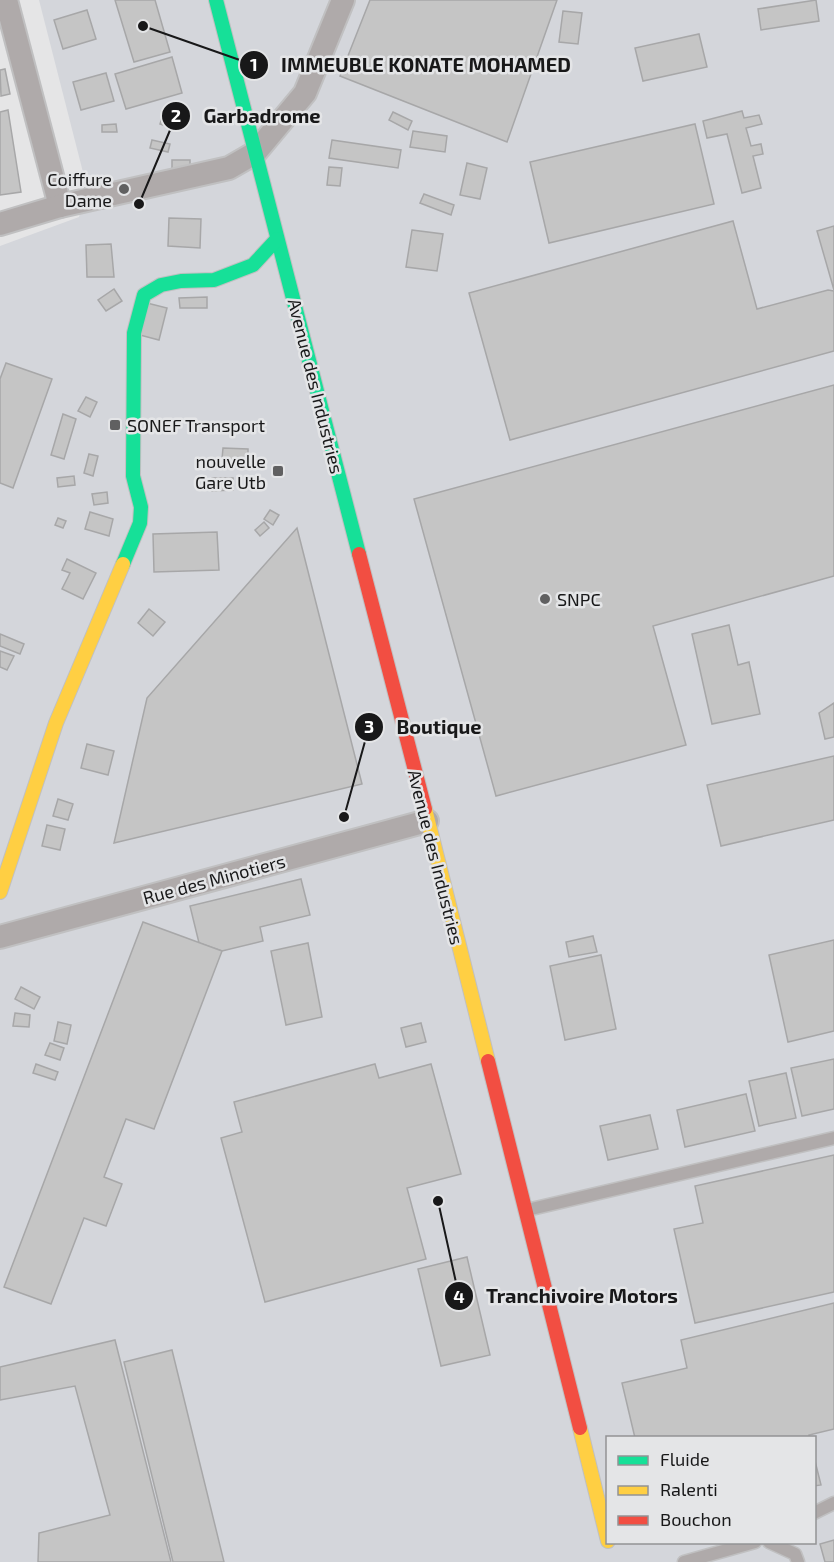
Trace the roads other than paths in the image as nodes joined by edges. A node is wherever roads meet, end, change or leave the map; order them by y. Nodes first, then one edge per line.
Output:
1 (6, 0) edge
2 (216, 0) edge
3 (343, 0) edge
4 (255, 153) junction
5 (60, 206) junction
6 (0, 224) edge
7 (277, 239) junction
8 (427, 821) junction
9 (0, 892) edge
10 (0, 937) edge
11 (834, 1138) edge
12 (526, 1210) junction
13 (834, 1503) edge
14 (816, 1512) edge
15 (606, 1533) edge
16 (748, 1544) edge
17 (773, 1544) edge
18 (684, 1562) edge
19 (798, 1562) edge

1 - 5 street
2 - 4 street, Avenue des Industries
3 - 4 street
4 - 5 street
4 - 7 street, Avenue des Industries
5 - 6 street
7 - 8 street, Avenue des Industries
7 - 9 street
8 - 10 street, Rue des Minotiers
8 - 12 street, Avenue des Industries
11 - 12 lane
12 - 15 street, Avenue des Industries
13 - 14 lane
16 - 18 lane
17 - 19 lane

